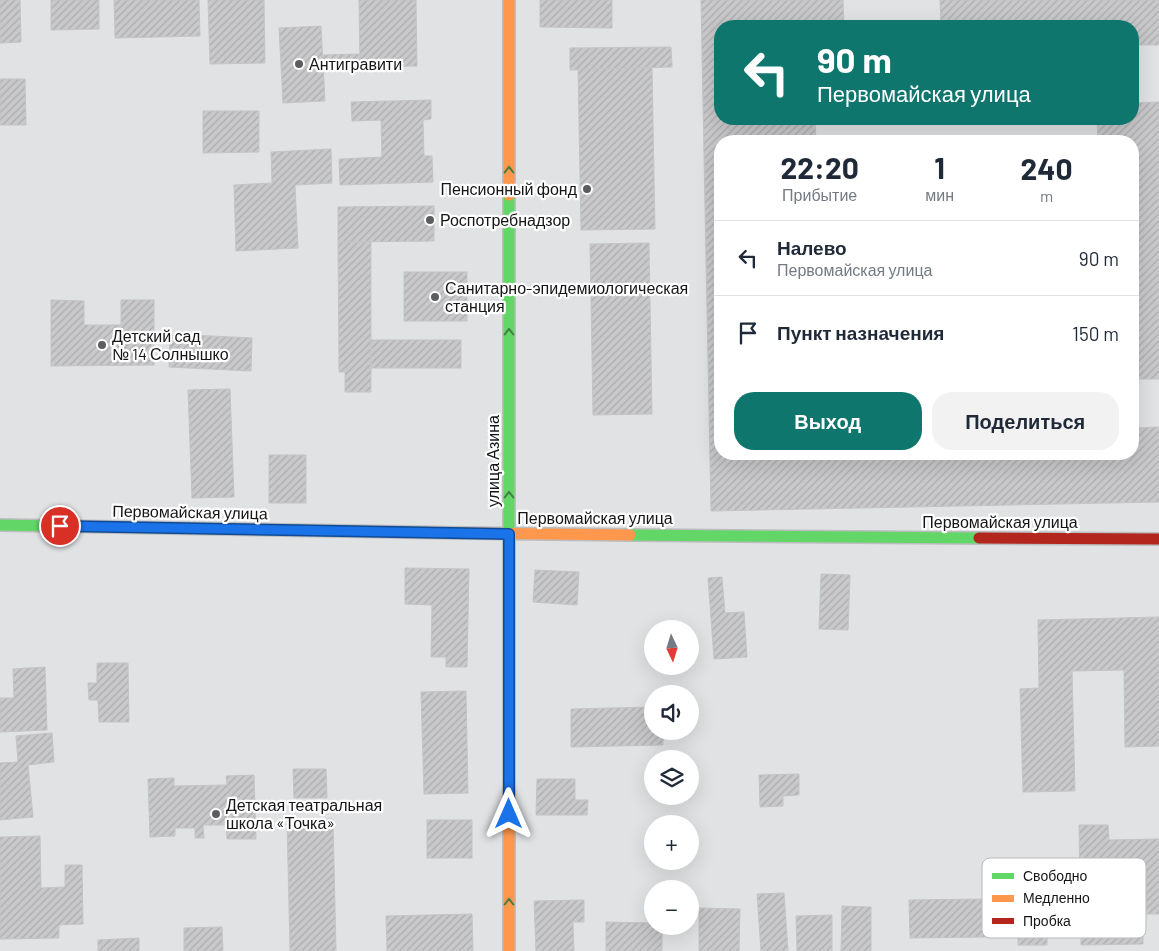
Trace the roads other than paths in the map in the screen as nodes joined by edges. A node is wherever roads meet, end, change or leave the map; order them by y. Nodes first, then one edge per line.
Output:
1 (509, 0) edge
2 (0, 525) edge
3 (509, 534) junction
4 (1159, 539) edge
5 (510, 951) edge

3 -> 1 street, улица Азина
2 - 3 street, Первомайская улица
3 - 4 street, Первомайская улица
5 -> 3 street, улица Азина

